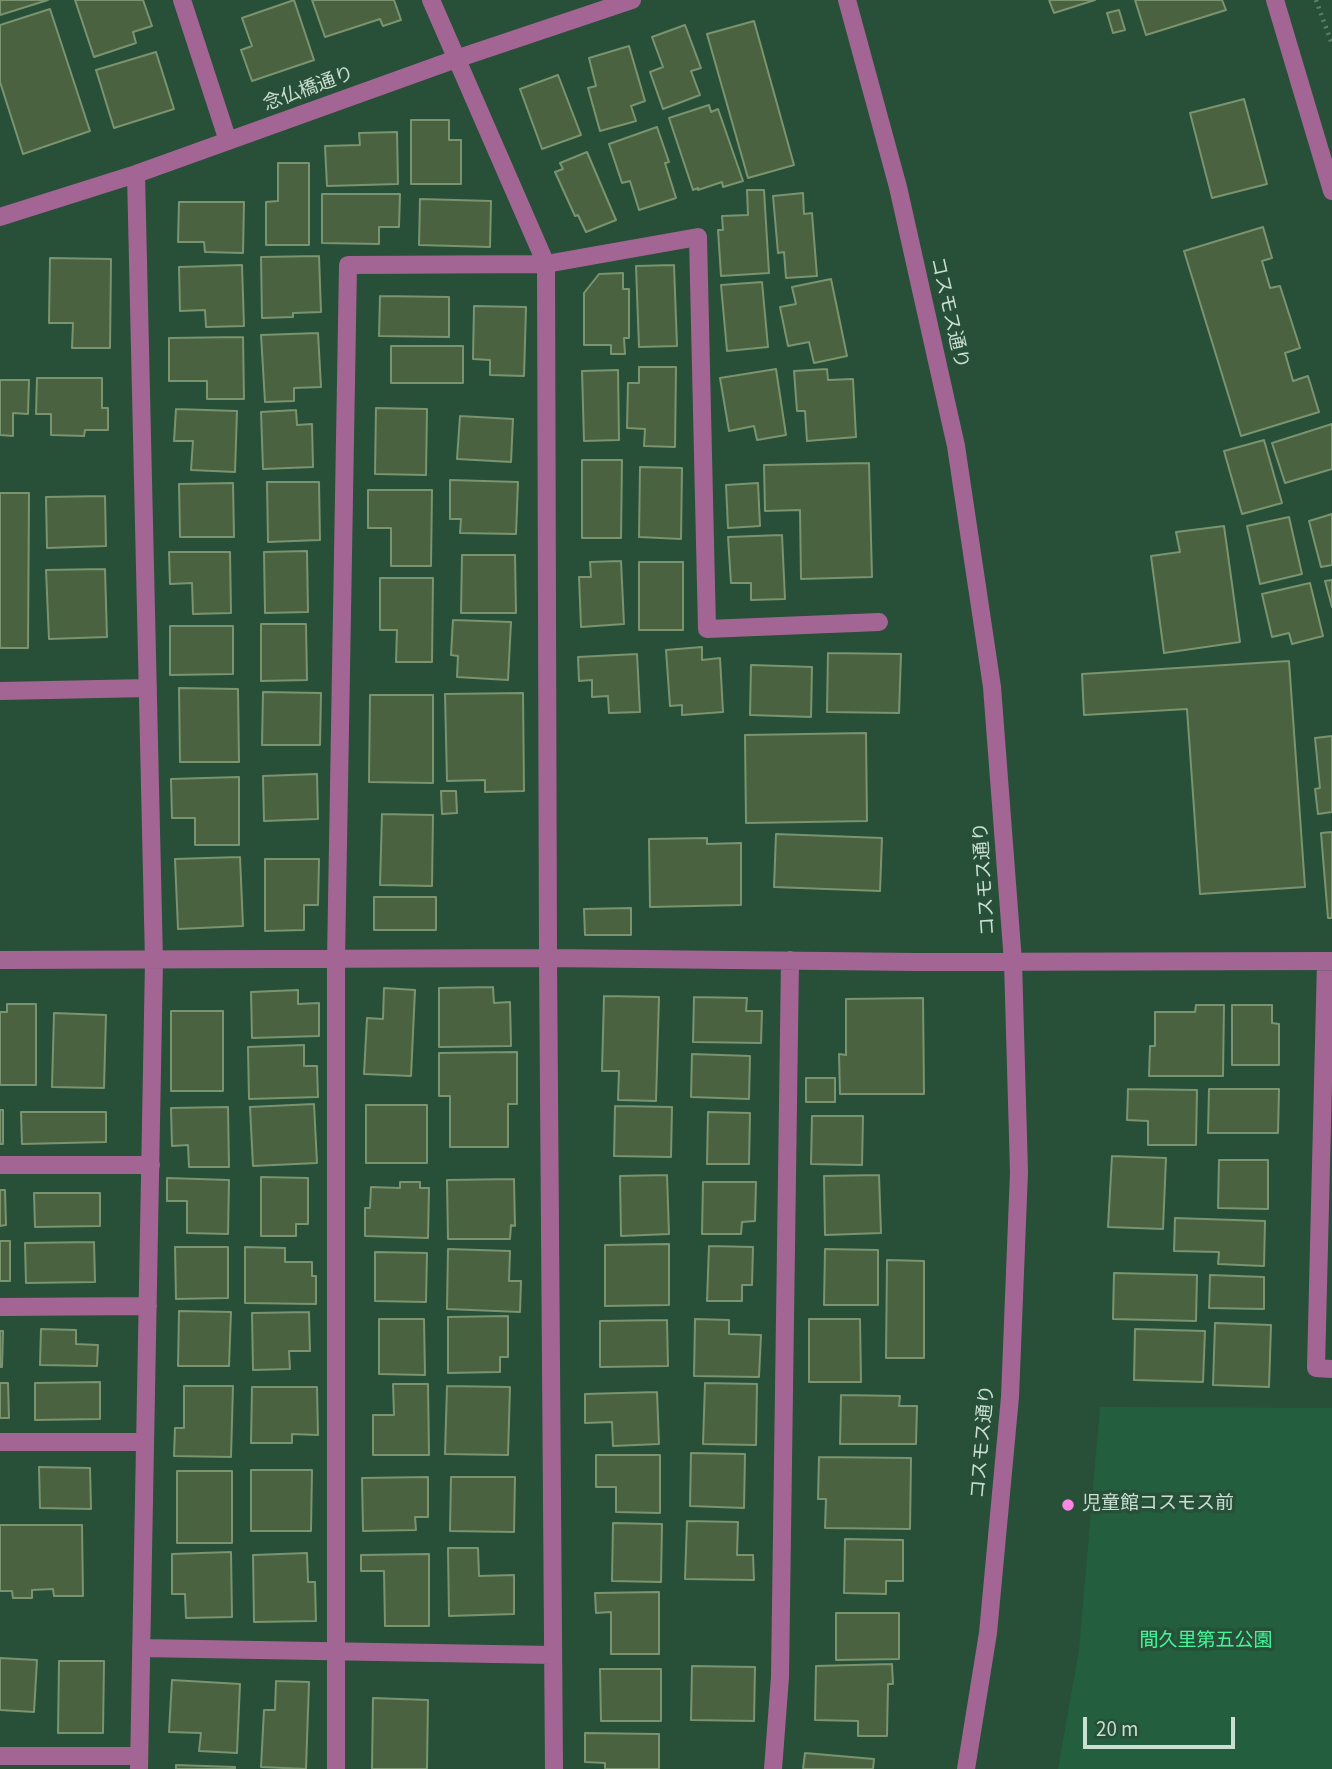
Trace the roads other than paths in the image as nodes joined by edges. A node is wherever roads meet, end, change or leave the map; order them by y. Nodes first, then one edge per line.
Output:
1 (182, 0) edge
2 (431, 0) edge
3 (632, 0) edge
4 (847, 0) edge
5 (1275, 0) edge
6 (456, 59) junction
7 (228, 141) junction
8 (136, 174) junction
9 (1332, 191) edge
10 (0, 217) edge
11 (546, 264) junction
12 (879, 622) dead end
13 (148, 688) junction
14 (0, 691) edge
15 (548, 958) junction
16 (336, 959) junction
17 (0, 960) edge
18 (790, 960) junction
19 (154, 961) junction
20 (1329, 961) edge
21 (1013, 962) junction
22 (0, 1164) edge
23 (151, 1165) junction
24 (148, 1306) junction
25 (0, 1307) edge
26 (1332, 1369) edge
27 (0, 1442) edge
28 (145, 1442) junction
29 (141, 1648) junction
30 (337, 1651) junction
31 (553, 1655) junction
32 (0, 1756) edge
33 (139, 1762) edge
34 (336, 1769) edge
35 (554, 1769) edge
36 (773, 1769) edge
37 (966, 1769) edge

1 - 7 street
2 - 6 street
3 - 6 street, 念仏橋通り
4 - 21 street, コスモス通り
5 - 9 street
6 - 7 street, 念仏橋通り
6 - 11 street
7 - 8 street, 念仏橋通り
8 - 10 street, 念仏橋通り
8 - 13 street
11 - 12 street
11 - 15 street
11 - 16 street
13 - 14 street
13 - 19 street
15 - 16 street
15 - 18 street
15 - 31 street
16 - 19 street
16 - 30 street
17 - 19 street
18 - 21 street
18 - 36 street
19 - 23 street
20 - 21 street
20 - 26 street
21 - 37 street, コスモス通り
22 - 23 street
23 - 24 street
24 - 25 street
24 - 28 street
27 - 28 street
28 - 29 street
29 - 30 street
29 - 33 street
30 - 31 street
30 - 34 street
31 - 35 street
32 - 33 street

